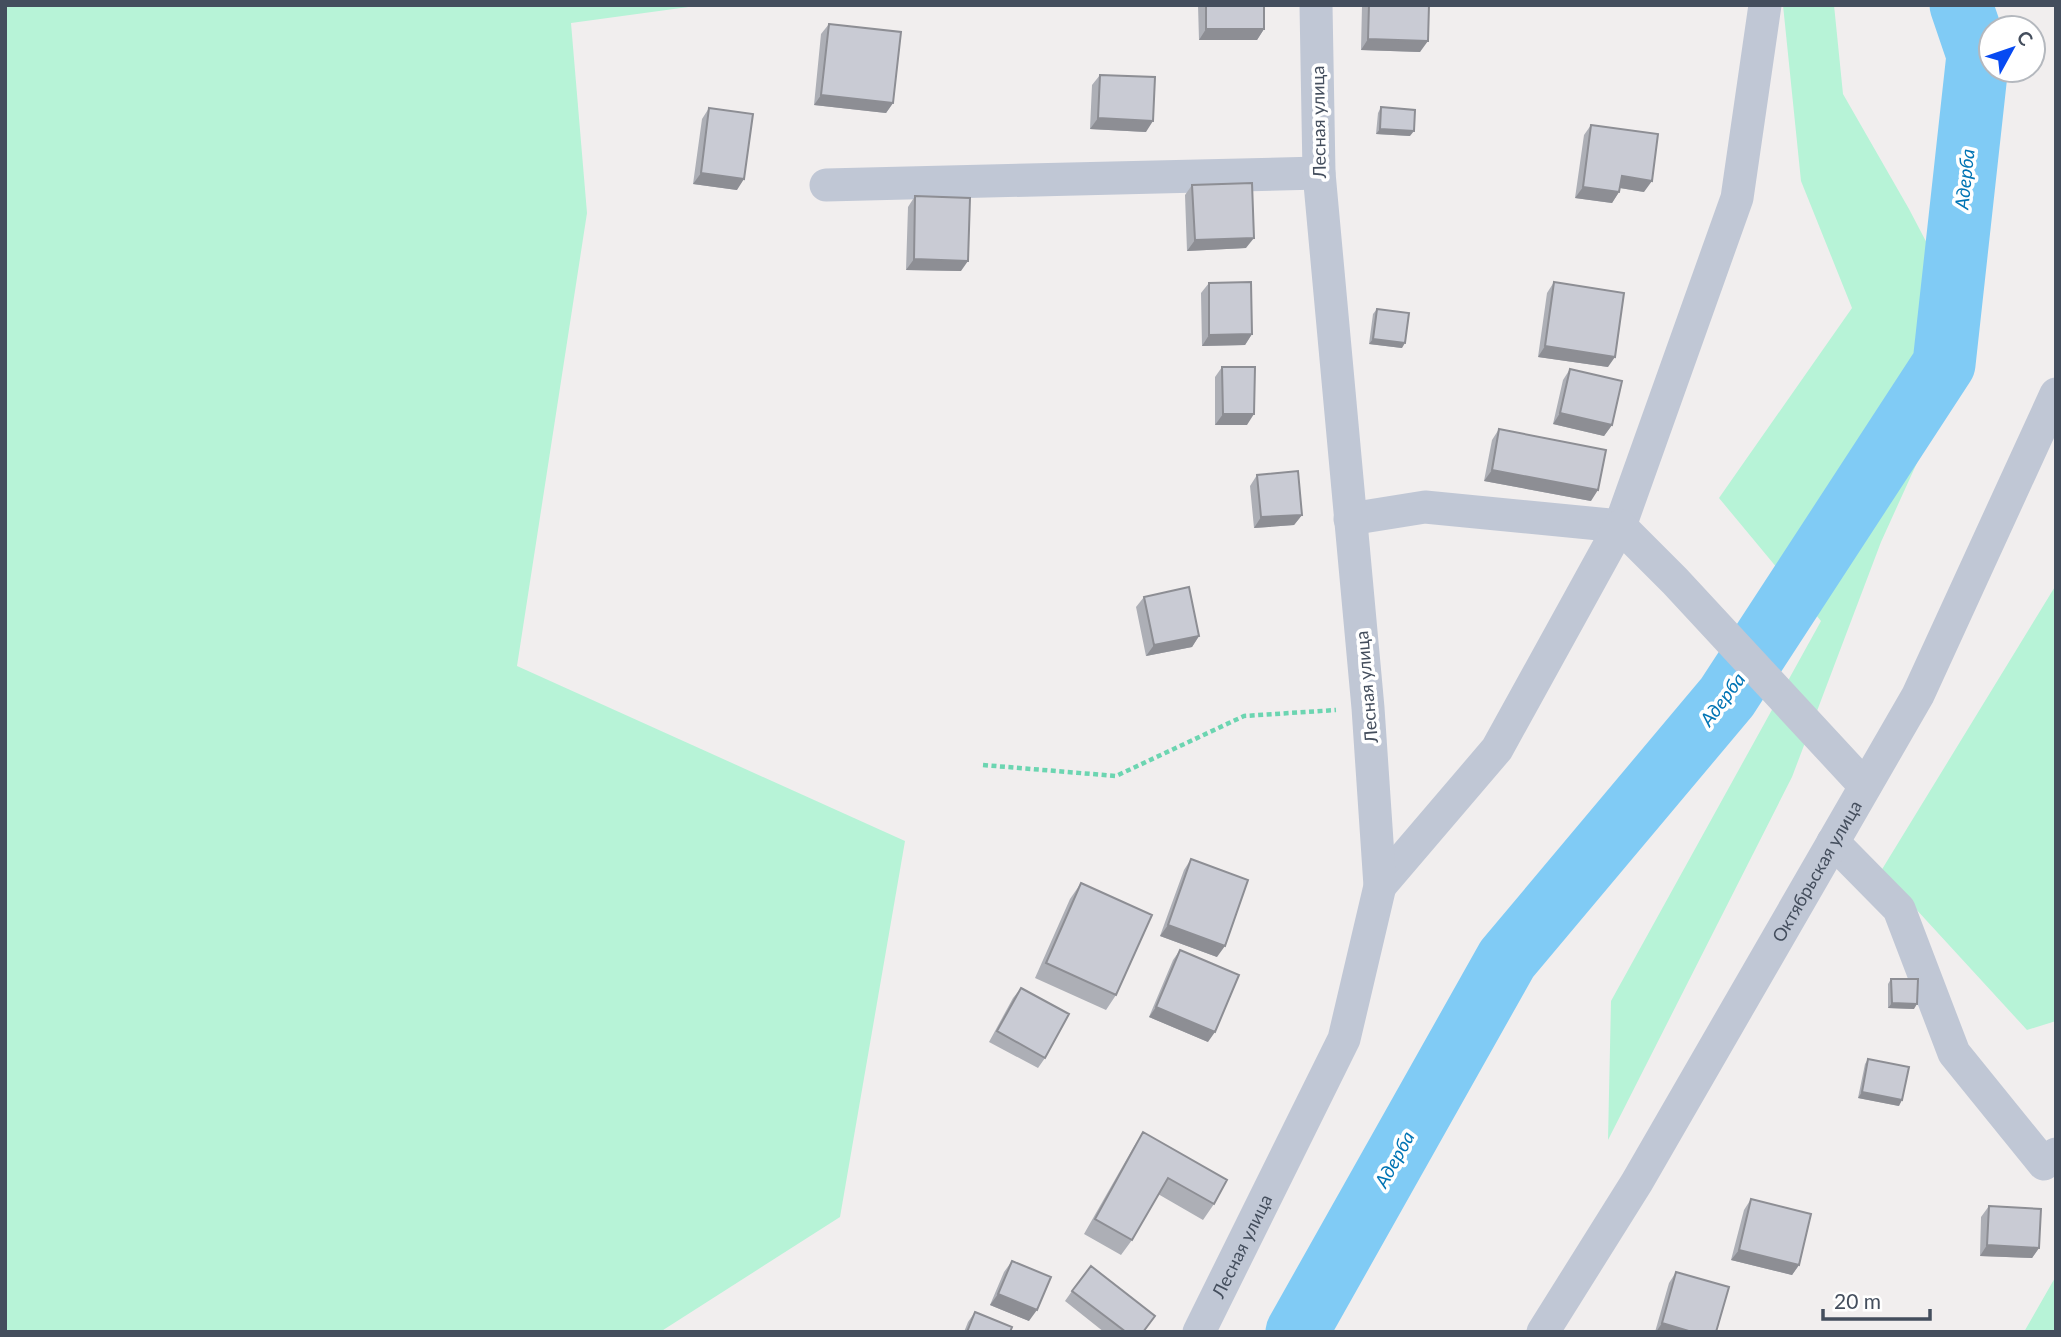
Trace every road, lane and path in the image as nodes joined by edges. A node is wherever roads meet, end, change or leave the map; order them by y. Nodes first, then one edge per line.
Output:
1 (1316, 5) edge
2 (1765, 5) edge
3 (1319, 173) junction
4 (826, 185) dead end
5 (2056, 394) edge
6 (1350, 519) junction
7 (1620, 526) junction
8 (1368, 708) junction
9 (983, 765) dead end
10 (1865, 786) junction
11 (1833, 842) junction
12 (1380, 886) junction
13 (2056, 1154) edge
14 (1199, 1332) edge
15 (1543, 1332) edge

1 - 3 street, Лесная улица
2 - 7 street
3 - 4 street
3 - 6 street, Лесная улица
5 - 10 street, Октябрьская улица
6 - 7 street
6 - 8 street, Лесная улица
7 - 10 street
7 - 12 street
8 - 9 path
8 - 12 street, Лесная улица
10 - 11 street, Октябрьская улица
11 - 13 street
11 - 15 street, Октябрьская улица
12 - 14 street, Лесная улица

